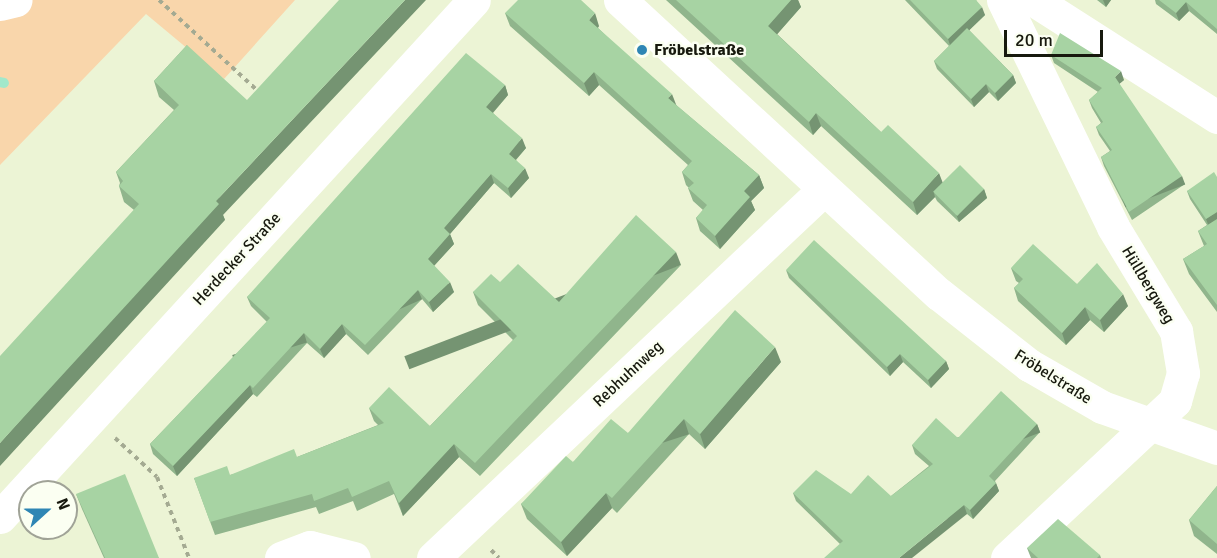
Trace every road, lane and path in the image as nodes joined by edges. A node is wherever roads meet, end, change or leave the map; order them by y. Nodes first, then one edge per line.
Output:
1 (16, 0) edge
2 (159, 0) edge
3 (474, 0) edge
4 (620, 0) edge
5 (1003, 0) edge
6 (1034, 0) edge
7 (0, 4) edge
8 (261, 95) edge
9 (1217, 117) edge
10 (823, 190) junction
11 (92, 417) junction
12 (1150, 425) junction
13 (1217, 448) edge
14 (0, 518) edge
15 (189, 558) edge
16 (281, 558) edge
17 (354, 558) edge
18 (433, 558) edge
19 (1007, 558) edge

1 - 7 street
2 - 8 path
3 - 11 street, Herdecker Straße
4 - 10 street, Fröbelstraße
5 - 12 street, Hüllbergweg
6 - 9 street
10 - 12 street, Fröbelstraße
10 - 18 street, Rebhuhnweg
11 - 14 street, Herdecker Straße
11 - 15 path
12 - 13 street, Fröbelstraße
12 - 19 street, Hüllbergweg
16 - 17 street

